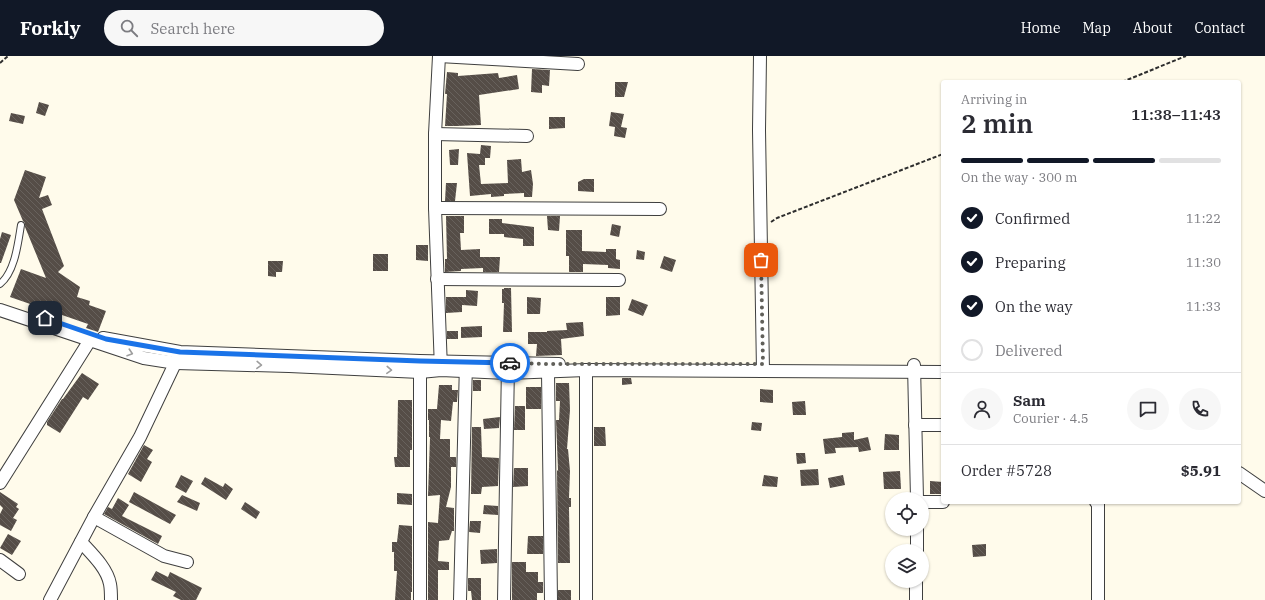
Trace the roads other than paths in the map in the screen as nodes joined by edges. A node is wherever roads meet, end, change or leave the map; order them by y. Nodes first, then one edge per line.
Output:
1 (439, 56) edge
2 (760, 56) edge
3 (578, 64) dead end
4 (435, 134) junction
5 (527, 136) dead end
6 (435, 208) junction
7 (660, 209) dead end
8 (21, 224) dead end
9 (437, 279) junction
10 (619, 280) dead end
11 (0, 284) edge
12 (0, 303) edge
13 (0, 310) edge
14 (90, 340) junction
15 (178, 357) junction
16 (941, 365) edge
17 (441, 366) junction
18 (466, 366) junction
19 (420, 367) junction
20 (508, 368) junction
21 (763, 368) junction
22 (914, 368) junction
23 (586, 370) junction
24 (548, 372) junction
25 (941, 372) edge
26 (915, 425) junction
27 (941, 425) edge
28 (1241, 474) edge
29 (0, 483) edge
30 (1265, 491) edge
31 (917, 492) edge
32 (929, 502) edge
33 (941, 502) edge
34 (1098, 504) edge
35 (94, 516) junction
36 (81, 542) junction
37 (0, 560) edge
38 (187, 562) dead end
39 (19, 574) dead end
40 (916, 588) edge
41 (50, 600) edge
42 (111, 600) edge
43 (420, 600) edge
44 (460, 600) edge
45 (504, 600) edge
46 (551, 600) edge
47 (586, 600) edge
48 (916, 600) edge
49 (1098, 600) edge

1 - 3 street
1 - 4 street
2 - 21 street
4 - 5 street
4 - 6 street
6 - 7 street
6 - 9 street
8 - 11 lane
9 - 10 street
9 - 17 street
12 - 15 street
13 - 14 street
14 -> 15 street
14 - 29 street
15 - 19 street
15 - 35 street
16 - 22 street
17 - 18 street
17 - 19 street
18 - 20 street
18 - 44 street
19 - 43 street
20 - 21 street
20 - 24 street
20 - 45 street
21 - 22 street
21 - 23 street
22 - 25 street
22 - 26 street
23 - 24 street
23 - 47 street
24 - 46 street
26 - 27 street
26 - 31 street
28 - 30 street
32 - 33 street
34 - 49 street
35 - 36 street
35 - 38 street
36 - 41 street
36 - 42 street
37 - 39 street
40 - 48 street

